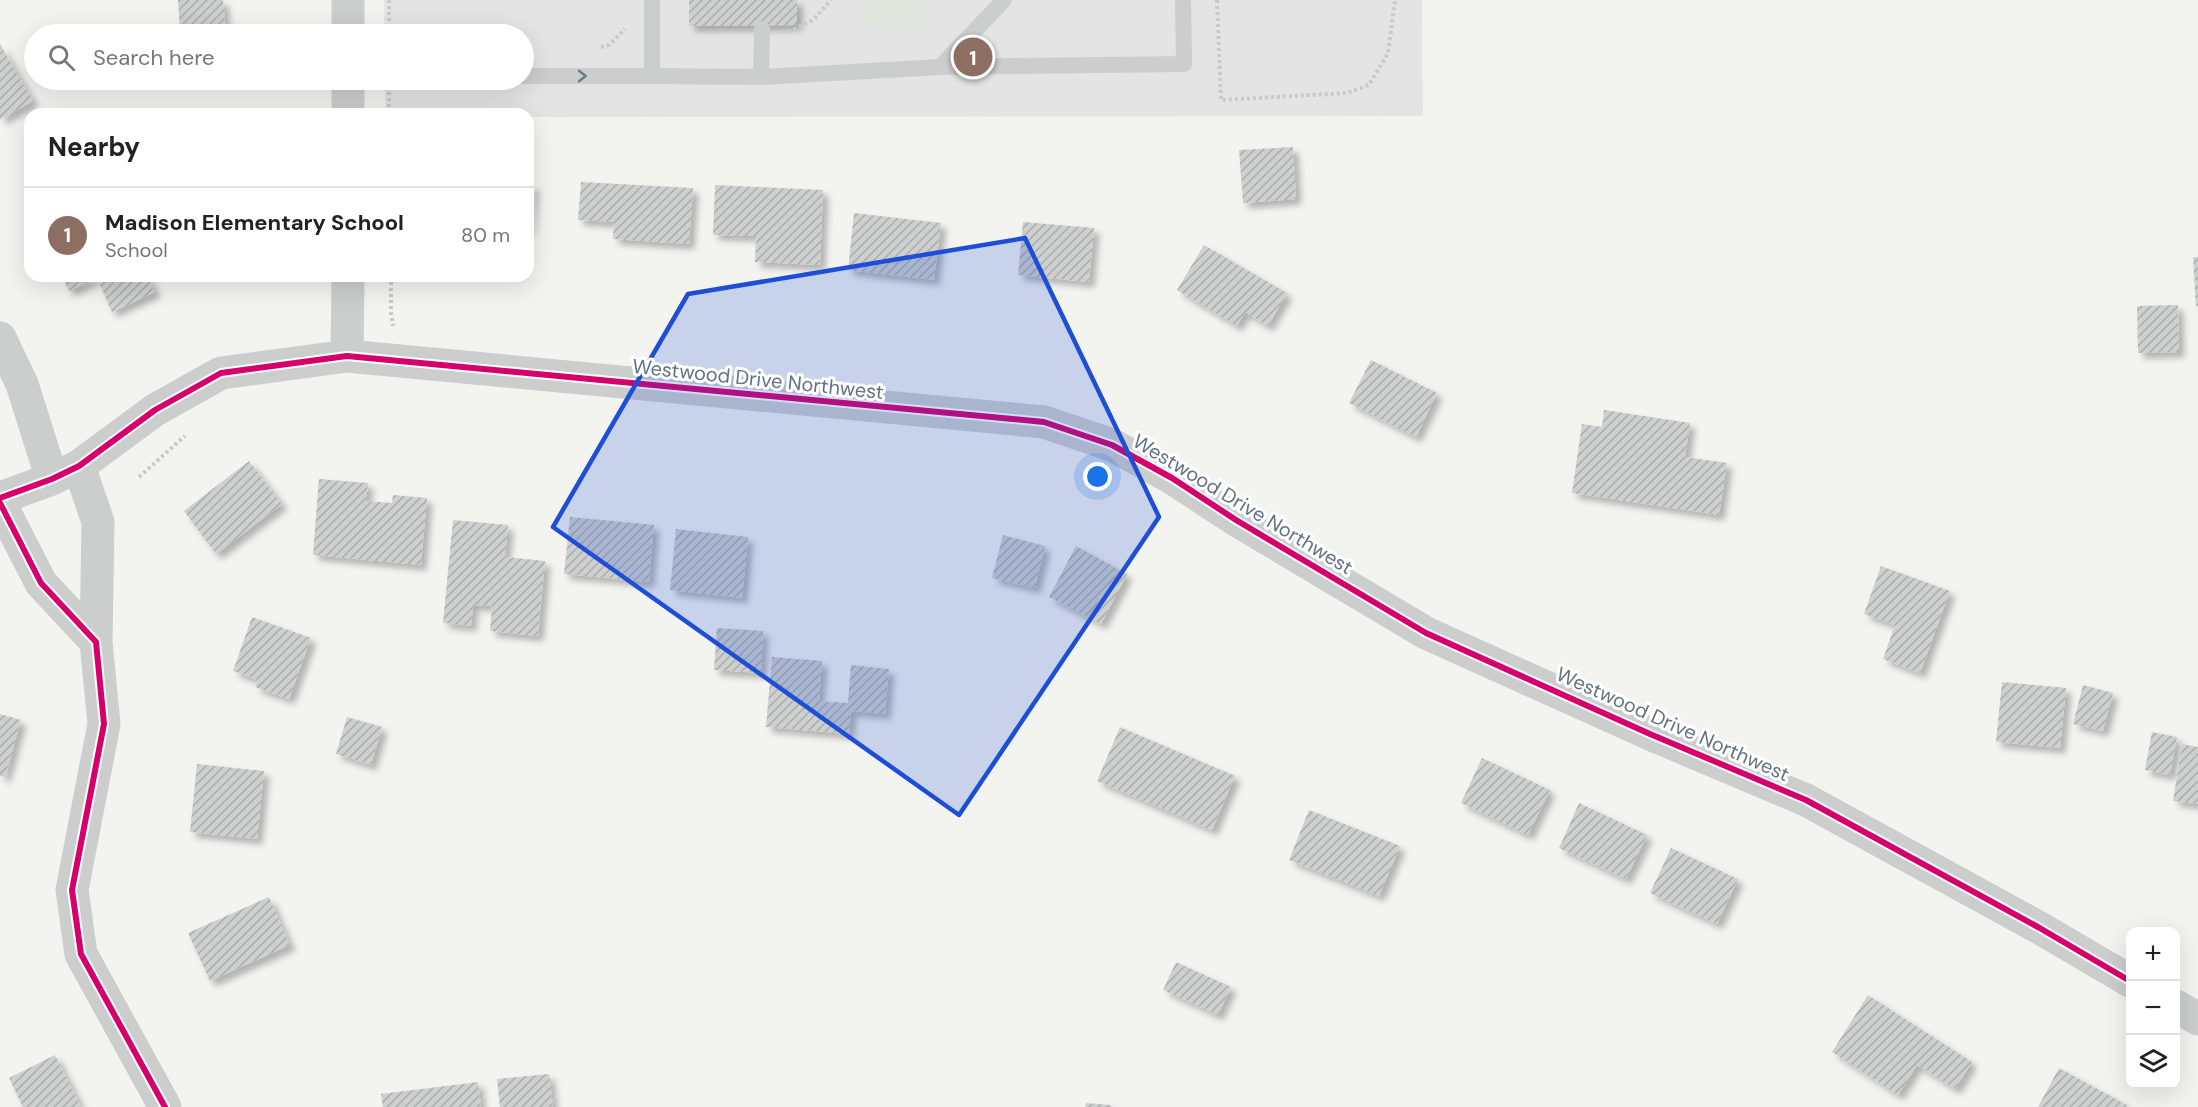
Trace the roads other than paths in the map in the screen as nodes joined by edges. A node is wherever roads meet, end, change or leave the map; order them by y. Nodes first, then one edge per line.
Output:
1 (348, 0) edge
2 (652, 0) edge
3 (1004, 0) edge
4 (1183, 0) edge
5 (348, 24) edge
6 (762, 35) road end
7 (940, 67) junction
8 (534, 76) edge
9 (652, 76) junction
10 (761, 77) junction
11 (348, 90) edge
12 (348, 108) edge
13 (348, 282) edge
14 (0, 338) edge
15 (347, 356) junction
16 (65, 473) junction
17 (0, 498) edge
18 (0, 503) edge
19 (96, 642) junction
20 (2126, 979) edge
21 (2180, 1009) edge
22 (2198, 1020) edge
23 (165, 1107) edge

1 - 5 street
2 - 9 lane
3 - 7 lane
4 - 7 lane
6 - 10 lane
7 - 10 lane
8 -> 9 lane
9 - 10 lane
11 - 12 street
13 - 15 street
14 - 16 street
15 - 16 street, Westwood Drive Northwest
15 - 20 street, Westwood Drive Northwest
16 - 17 street, Westwood Drive Northwest
16 - 19 street
18 - 19 street
19 - 23 street
21 - 22 street

